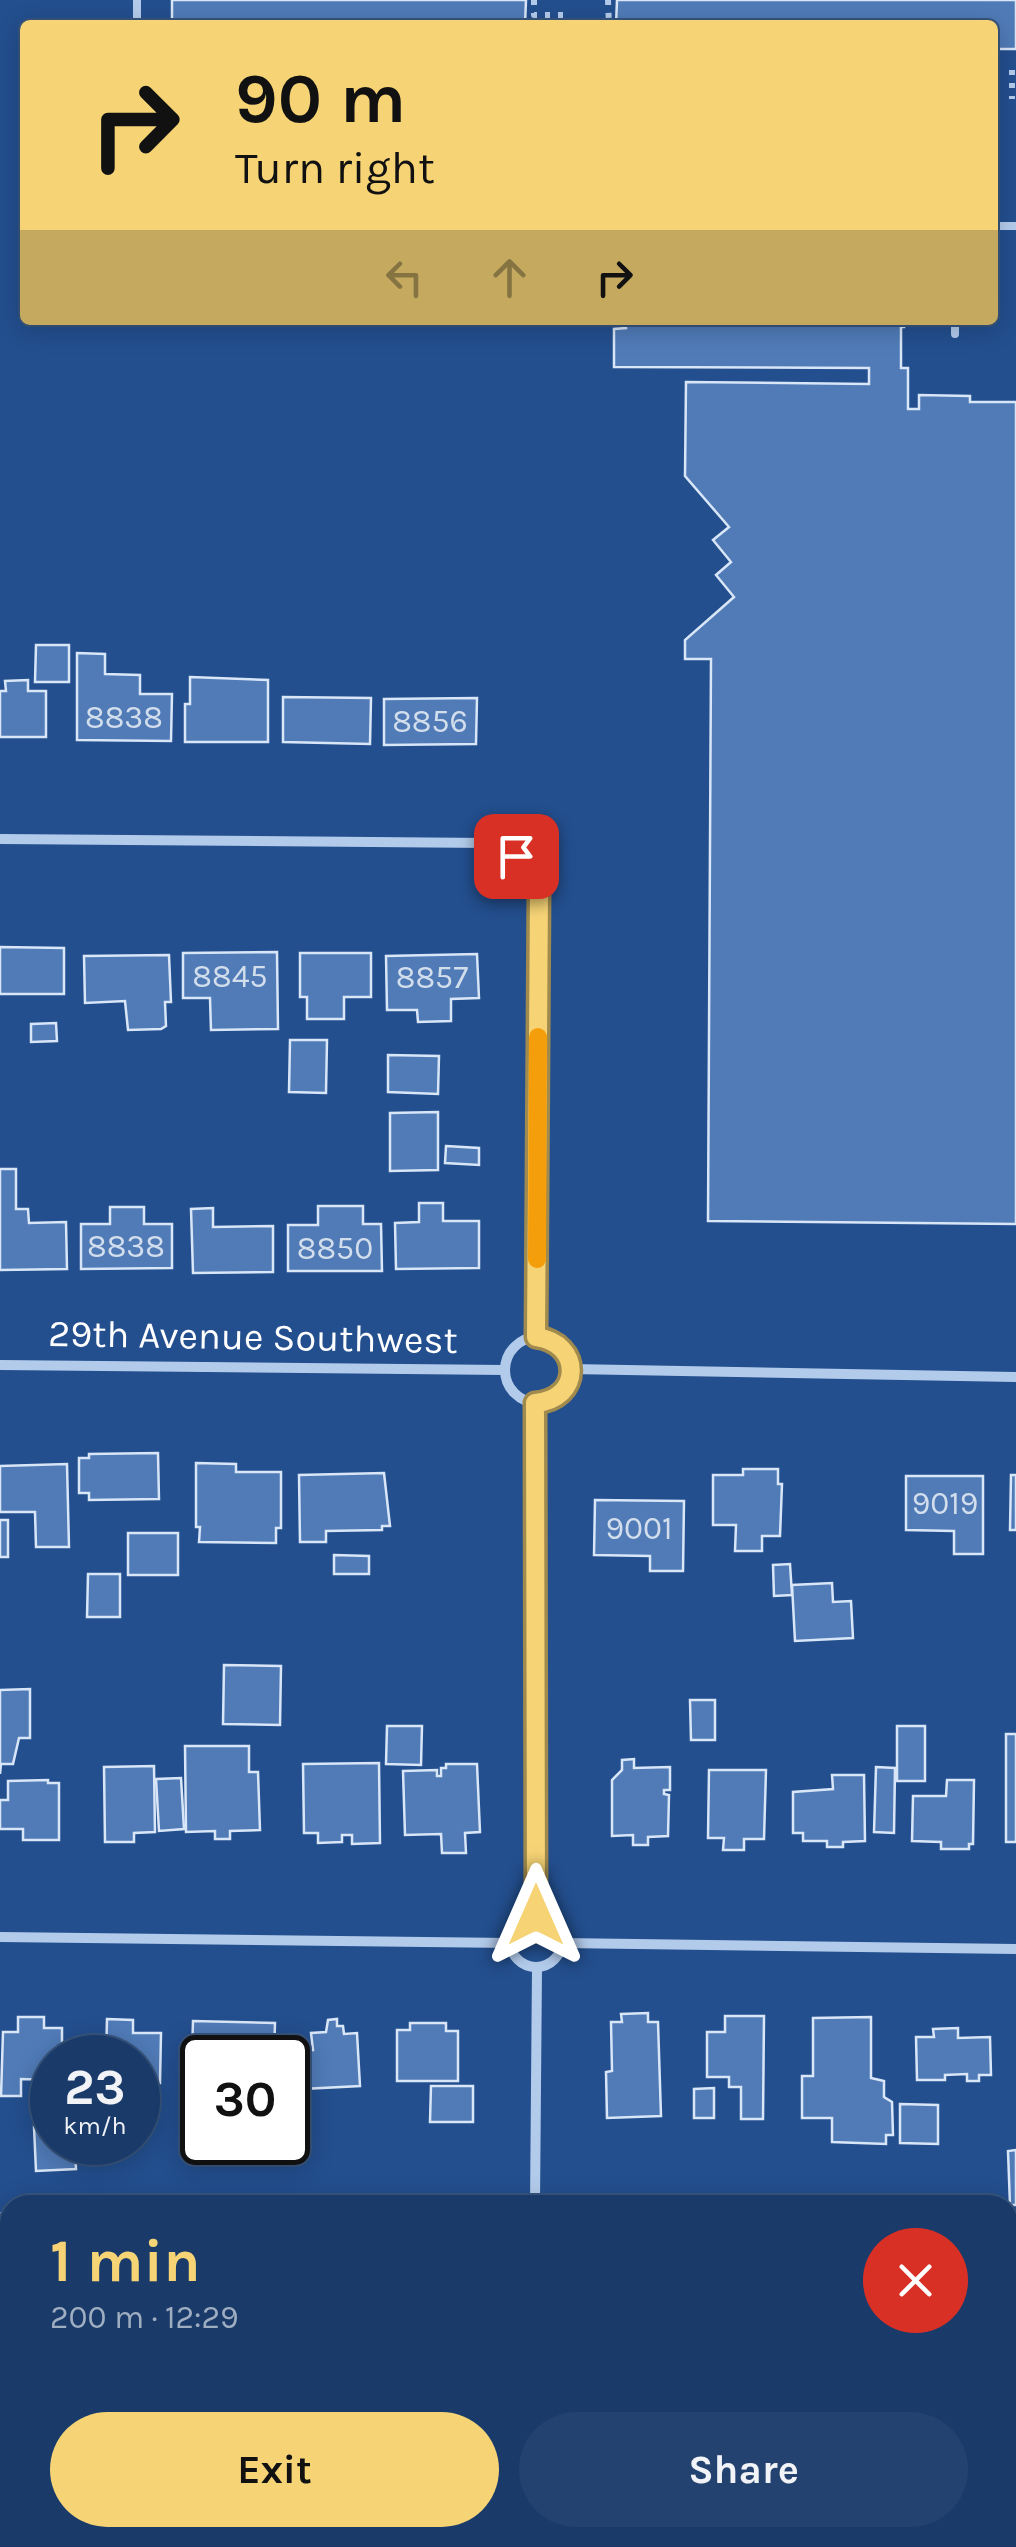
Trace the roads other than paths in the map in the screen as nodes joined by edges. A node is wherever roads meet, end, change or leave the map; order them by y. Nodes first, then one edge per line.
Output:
1 (955, 325) edge
2 (955, 334) dead end
3 (0, 838) edge
4 (536, 1337) junction
5 (0, 1365) edge
6 (572, 1369) junction
7 (506, 1370) junction
8 (1016, 1377) edge
9 (535, 1403) junction
10 (536, 1915) junction
11 (0, 1937) edge
12 (510, 1943) junction
13 (562, 1943) junction
14 (1016, 1949) edge
15 (537, 1967) junction
16 (536, 2195) edge

1 - 2 lane
3 - 4 street
4 - 6 street
4 - 7 street
5 - 7 street, 29th Avenue Southwest
6 - 8 street
6 - 9 street
7 - 9 street
9 - 10 street
10 - 12 street
10 - 13 street
11 - 12 street
12 - 15 street
13 - 14 street
13 - 15 street
15 - 16 street

